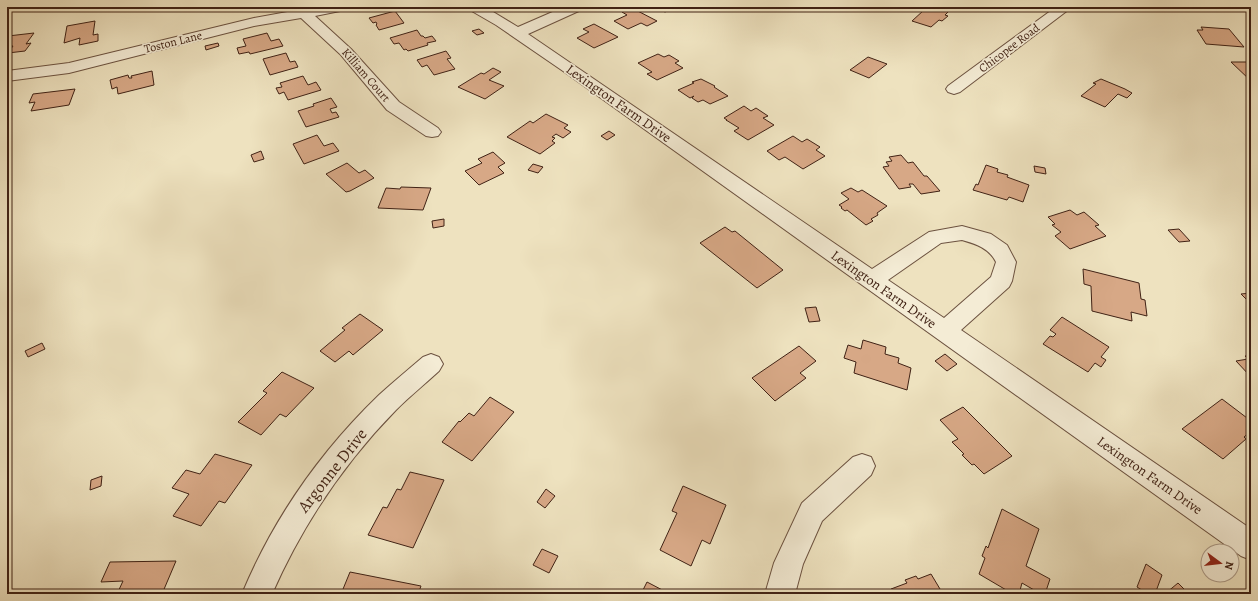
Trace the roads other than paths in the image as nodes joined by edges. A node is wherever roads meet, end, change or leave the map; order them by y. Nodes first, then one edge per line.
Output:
1 (340, 7) edge
2 (475, 7) edge
3 (576, 7) edge
4 (1065, 7) edge
5 (304, 13) junction
6 (517, 33) junction
7 (7, 76) edge
8 (954, 89) dead end
9 (432, 132) dead end
10 (872, 280) junction
11 (945, 331) junction
12 (431, 364) dead end
13 (862, 466) dead end
14 (1251, 546) edge
15 (257, 594) edge
16 (780, 594) edge

1 - 5 street, Toston Lane
2 - 6 street, Lexington Farm Drive
3 - 6 street
4 - 8 street, Chicopee Road
5 - 7 street, Toston Lane
5 - 9 street, Killiam Court
6 - 10 street, Lexington Farm Drive
10 - 11 street, Lexington Farm Drive
10 - 11 street
11 - 14 street, Lexington Farm Drive
12 - 15 street, Argonne Drive
13 - 16 street

